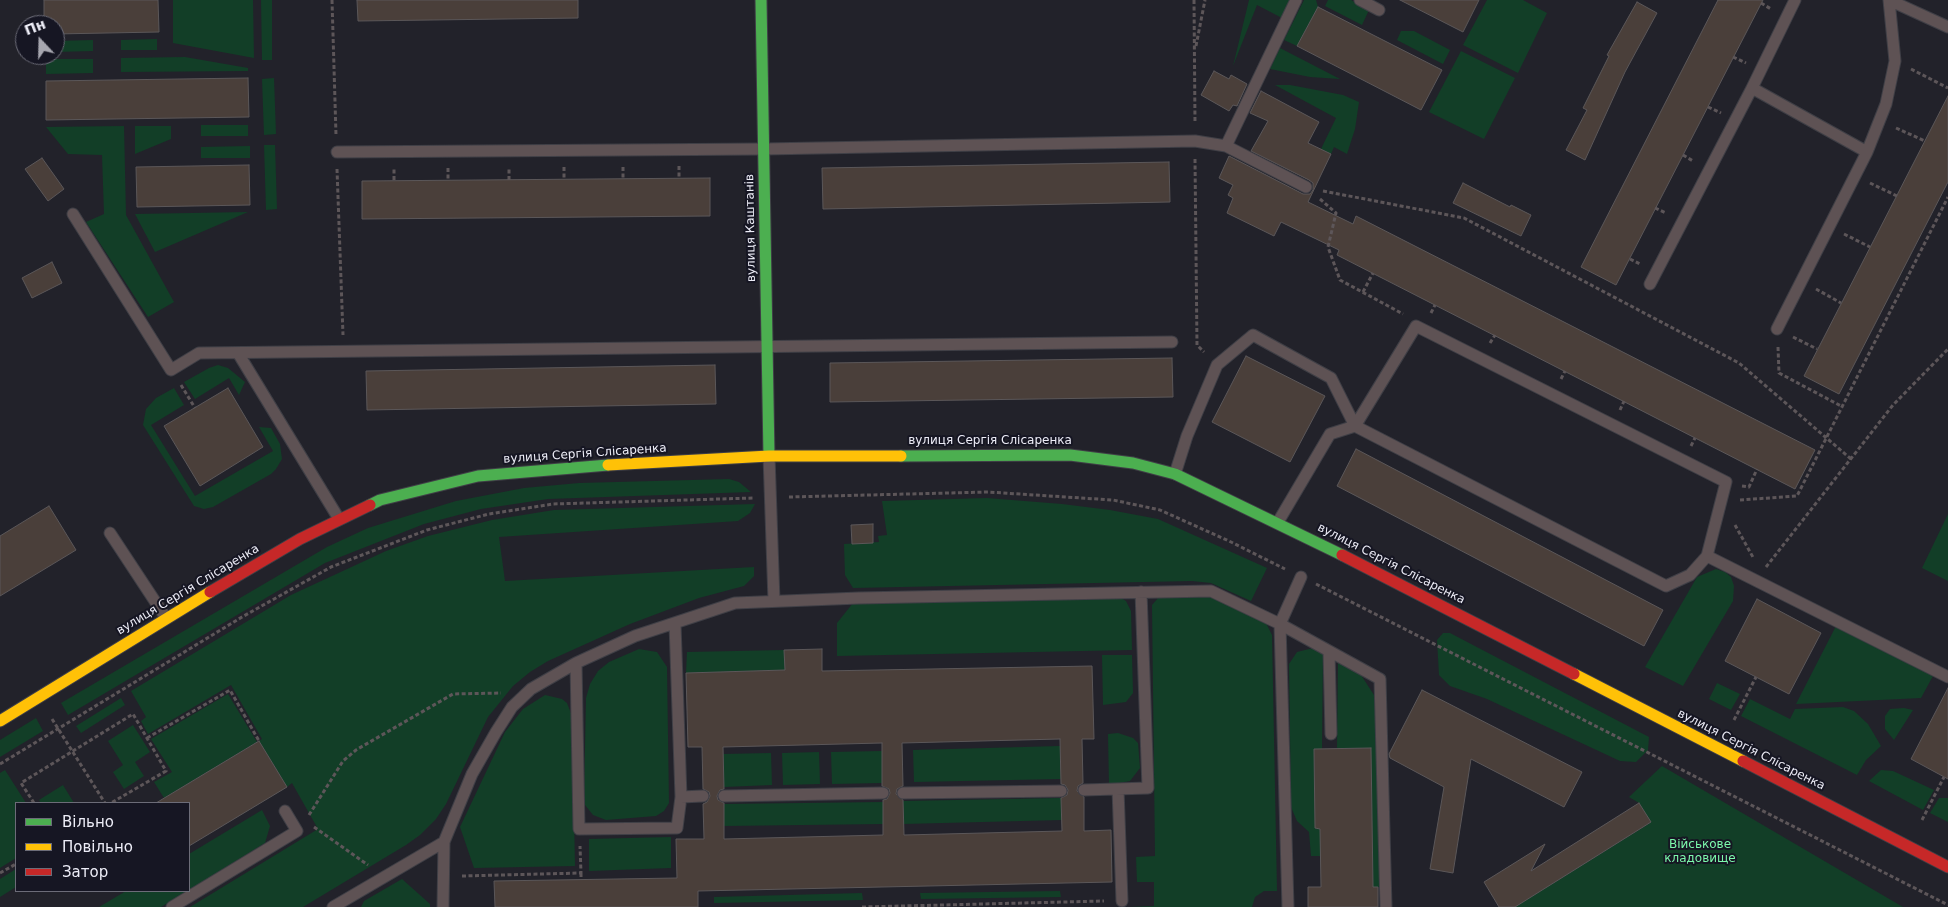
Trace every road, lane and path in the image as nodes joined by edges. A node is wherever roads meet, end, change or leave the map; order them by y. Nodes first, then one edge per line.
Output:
1 (332, 0) edge
2 (761, 0) edge
3 (1194, 0) edge
4 (1205, 0) edge
5 (1296, 0) edge
6 (1360, 0) edge
7 (1795, 0) edge
8 (1889, 0) edge
9 (1379, 10) dead end
10 (1948, 26) edge
11 (1194, 54) junction
12 (1894, 61) junction
13 (1752, 88) junction
14 (1948, 88) edge
15 (1880, 120) junction
16 (1195, 141) junction
17 (1925, 141) dead end
18 (1226, 146) junction
19 (764, 149) junction
20 (337, 152) junction
21 (1867, 152) junction
22 (1855, 175) junction
23 (1306, 187) junction
24 (1897, 196) dead end
25 (1948, 197) edge
26 (73, 214) dead end
27 (1830, 226) junction
28 (1870, 247) dead end
29 (1373, 273) dead end
30 (1801, 282) junction
31 (1650, 284) dead end
32 (1362, 292) junction
33 (1841, 303) dead end
34 (1416, 326) junction
35 (1777, 329) junction
36 (1172, 342) dead end
37 (767, 346) junction
38 (1818, 349) dead end
39 (1948, 349) edge
40 (238, 353) junction
41 (343, 353) junction
42 (1217, 365) junction
43 (171, 370) junction
44 (1842, 406) junction
45 (195, 408) dead end
46 (1355, 426) junction
47 (1826, 437) junction
48 (769, 456) junction
49 (1851, 459) junction
50 (1175, 474) junction
51 (770, 498) junction
52 (1721, 501) junction
53 (339, 519) junction
54 (1278, 522) junction
55 (110, 533) dead end
56 (1707, 556) junction
57 (1301, 577) junction
58 (1759, 577) junction
59 (1140, 592) junction
60 (774, 602) junction
61 (166, 618) junction
62 (675, 624) junction
63 (1280, 624) junction
64 (1329, 652) junction
65 (576, 663) junction
66 (1756, 677) dead end
67 (1948, 677) edge
68 (526, 694) junction
69 (38, 698) junction
70 (1734, 720) dead end
71 (0, 721) edge
72 (58, 729) junction
73 (1331, 734) dead end
74 (147, 738) junction
75 (259, 741) dead end
76 (72, 752) junction
77 (0, 764) edge
78 (1944, 777) dead end
79 (1118, 789) junction
80 (1061, 790) dead end
81 (1084, 790) dead end
82 (903, 793) dead end
83 (882, 794) dead end
84 (703, 796) dead end
85 (724, 796) dead end
86 (680, 797) junction
87 (33, 802) edge
88 (104, 802) edge
89 (114, 802) edge
90 (285, 811) dead end
91 (1922, 820) dead end
92 (304, 822) dead end
93 (311, 826) dead end
94 (579, 829) junction
95 (444, 842) junction
96 (15, 865) edge
97 (1948, 866) edge
98 (0, 873) edge
99 (581, 873) junction
100 (386, 876) junction
101 (444, 876) junction
102 (581, 880) dead end
103 (1122, 901) joint
104 (1948, 905) edge
105 (172, 907) edge
106 (333, 907) edge
107 (443, 907) edge
108 (862, 907) edge
109 (915, 907) edge
110 (1288, 907) edge
111 (1386, 907) edge

1 - 20 path
2 - 19 street, вулиця Каштанів
3 - 11 path
4 - 11 path
5 - 18 lane
6 - 9 lane
7 - 13 lane
8 - 10 lane
8 - 12 lane
11 - 16 path
12 - 14 path
12 - 15 lane
13 - 21 lane
13 - 31 lane
15 - 17 path
15 - 21 lane
16 - 18 lane
16 - 19 lane
16 - 42 path
18 - 23 lane
19 - 20 lane
19 - 37 street, вулиця Каштанів
20 - 41 path
21 - 22 lane
22 - 24 path
22 - 27 lane
23 - 32 path
23 - 47 path
25 - 44 path
26 - 43 lane
27 - 28 path
27 - 30 lane
29 - 32 path
30 - 33 path
30 - 35 lane
32 - 34 path
34 - 46 lane
34 - 52 lane
35 - 38 path
35 - 44 path
36 - 37 lane
37 - 41 lane
37 - 48 street, вулиця Каштанів
39 - 49 path
40 - 41 lane
40 - 43 lane
40 - 53 lane
42 - 46 lane
42 - 50 lane
43 - 45 path
44 - 47 path
46 - 54 lane
46 - 56 lane
47 - 49 path
47 - 52 path
48 - 50 street, вулиця Сергія Слісаренка
48 - 51 lane
48 - 53 street, вулиця Сергія Слісаренка
49 - 58 path
50 - 54 street, вулиця Сергія Слісаренка
51 - 57 path
51 - 60 lane
51 - 72 path
52 - 56 lane
52 - 58 path
53 - 61 street, вулиця Сергія Слісаренка
54 - 97 street, вулиця Сергія Слісаренка
55 - 61 lane
56 - 58 lane
57 - 63 lane
57 - 104 path
58 - 67 lane
59 - 60 lane
59 - 63 lane
59 - 79 lane
60 - 62 lane
61 - 69 street, вулиця Сергія Слісаренка
62 - 65 lane
62 - 86 lane
63 - 64 lane
63 - 110 lane
64 - 73 lane
64 - 111 lane
65 - 68 lane
65 - 94 lane
66 - 70 path
68 - 92 path
68 - 95 lane
69 - 71 street, вулиця Сергія Слісаренка
69 - 72 path
72 - 76 path
72 - 77 path
74 - 75 path
74 - 76 path
74 - 89 path
76 - 87 path
76 - 88 path
78 - 91 path
79 - 81 lane
79 - 103 lane
80 - 82 lane
83 - 85 lane
84 - 86 lane
86 - 94 lane
90 - 105 lane
93 - 100 path
94 - 99 path
95 - 100 lane
95 - 101 lane
96 - 98 path
99 - 101 path
99 - 102 path
100 - 106 lane
101 - 107 lane
103 - 109 path
108 - 109 path

